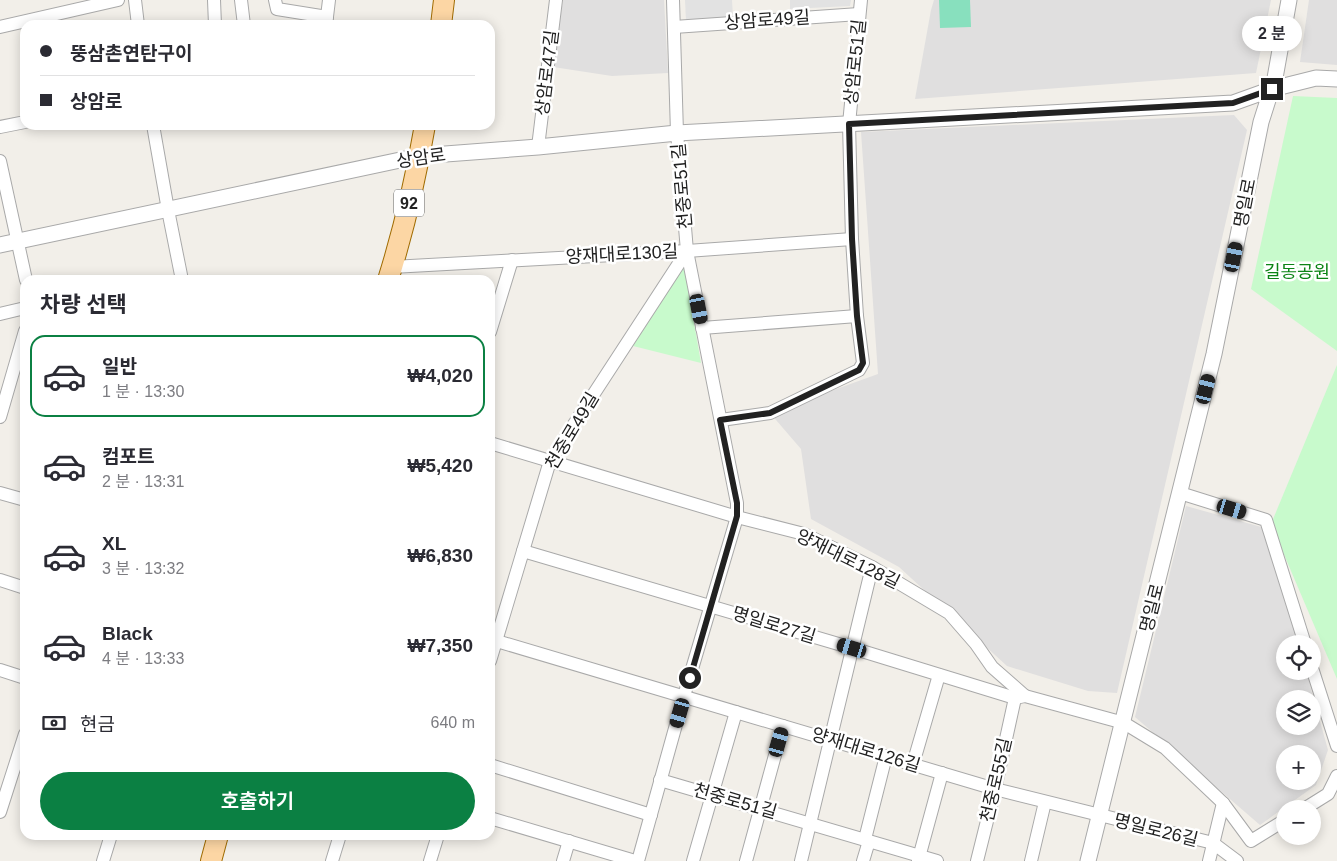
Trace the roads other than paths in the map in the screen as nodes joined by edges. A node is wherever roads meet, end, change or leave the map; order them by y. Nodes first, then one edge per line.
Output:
1 (118, 0) edge
2 (135, 0) edge
3 (214, 0) edge
4 (241, 0) edge
5 (275, 0) edge
6 (329, 0) edge
7 (444, 0) edge
8 (556, 0) edge
9 (673, 0) edge
10 (861, 0) edge
11 (1289, 0) edge
12 (859, 14) junction
13 (31, 20) edge
14 (137, 20) edge
15 (215, 20) edge
16 (243, 20) edge
17 (322, 20) edge
18 (326, 20) edge
19 (442, 20) edge
20 (20, 22) edge
21 (0, 27) edge
22 (674, 27) junction
23 (1337, 79) edge
24 (1272, 89) junction
25 (20, 123) edge
26 (849, 124) junction
27 (0, 127) edge
28 (154, 130) edge
29 (423, 130) edge
30 (677, 133) junction
31 (538, 147) junction
32 (419, 156) junction
33 (0, 161) edge
34 (168, 210) junction
35 (852, 239) junction
36 (17, 242) junction
37 (0, 245) edge
38 (687, 251) junction
39 (512, 260) junction
40 (390, 273) edge
41 (25, 275) edge
42 (181, 275) edge
43 (20, 309) edge
44 (0, 314) edge
45 (495, 316) edge
46 (857, 316) junction
47 (702, 328) junction
48 (20, 346) edge
49 (3, 396) edge
50 (0, 417) edge
51 (720, 420) junction
52 (495, 444) edge
53 (550, 461) junction
54 (0, 493) edge
55 (1180, 493) junction
56 (20, 499) edge
57 (737, 516) junction
58 (523, 551) junction
59 (872, 567) junction
60 (0, 580) edge
61 (20, 586) edge
62 (711, 606) junction
63 (495, 634) edge
64 (1302, 635) edge
65 (495, 641) edge
66 (852, 648) junction
67 (0, 670) edge
68 (939, 675) junction
69 (20, 676) edge
70 (1316, 680) edge
71 (684, 696) junction
72 (1020, 697) junction
73 (736, 712) junction
74 (1124, 723) junction
75 (783, 726) junction
76 (830, 739) junction
77 (1337, 746) edge
78 (20, 750) edge
79 (886, 756) junction
80 (913, 764) junction
81 (495, 767) edge
82 (942, 773) junction
83 (1337, 776) edge
84 (660, 780) junction
85 (995, 789) junction
86 (712, 795) junction
87 (1318, 800) edge
88 (1046, 802) junction
89 (1223, 803) junction
90 (760, 809) junction
91 (0, 812) edge
92 (651, 815) junction
93 (1099, 816) junction
94 (495, 819) edge
95 (810, 823) junction
96 (1276, 825) edge
97 (109, 840) edge
98 (217, 840) edge
99 (338, 840) edge
100 (436, 840) edge
101 (867, 840) junction
102 (569, 841) junction
103 (1213, 843) junction
104 (919, 858) edge
105 (103, 861) edge
106 (211, 861) edge
107 (332, 861) edge
108 (430, 861) edge
109 (563, 861) edge
110 (636, 861) edge
111 (693, 861) edge
112 (746, 861) edge
113 (801, 861) edge
114 (863, 861) edge
115 (938, 861) edge
116 (977, 861) edge
117 (1031, 861) edge
118 (1088, 861) edge
119 (1209, 861) edge
120 (1237, 861) edge

1 - 13 street
2 - 14 street
3 - 15 street
4 - 16 street
5 - 17 street
6 - 18 street
7 - 19 main road
8 - 31 street, 상암로47길
9 - 22 street
10 - 12 street, 상암로51길
11 - 24 street, 명일로
12 - 22 street, 상암로49길
12 - 26 street, 상암로51길
20 - 21 street
22 - 30 street
23 - 24 street, 상암로
24 - 26 street, 상암로
24 - 55 street, 명일로
25 - 27 street
26 - 30 street, 상암로
26 - 35 street
28 - 34 street
29 - 32 main road, 92
30 - 31 street, 상암로
30 - 38 street, 천중로51길
31 - 32 street, 상암로
32 - 34 street, 상암로
32 - 40 main road, 92
33 - 36 street
34 - 36 street, 상암로
34 - 42 street
35 - 38 street, 양재대로130길
35 - 46 street
36 - 37 street, 상암로
36 - 41 street
38 - 39 street, 양재대로130길
38 - 47 street, 천중로51길
38 - 53 street, 천중로49길
39 - 40 street, 양재대로130길
39 - 45 street
43 - 44 street
46 - 47 street
46 - 51 street
47 - 51 street, 천중로51길
48 - 49 street
49 - 50 street
51 - 57 street, 천중로51길
52 - 53 street, 양재대로128길
53 - 57 street, 양재대로128길
53 - 58 street, 천중로49길
54 - 56 street
55 - 64 street
55 - 74 street, 명일로
57 - 59 street, 양재대로128길
57 - 62 street, 천중로51길
58 - 62 street, 명일로27길
58 - 63 street, 천중로49길
59 - 66 street
59 - 72 street, 양재대로128길
60 - 61 street
62 - 66 street, 명일로27길
62 - 71 street, 천중로51길
65 - 71 street, 양재대로126길
66 - 68 street, 명일로27길
66 - 76 street
67 - 69 street
68 - 72 street, 명일로27길
68 - 80 street
70 - 77 street
71 - 73 street, 양재대로126길
71 - 84 street, 천중로51길
72 - 74 street, 명일로27길
72 - 85 street, 천중로55길
73 - 75 street, 양재대로126길
73 - 86 street
74 - 89 street
74 - 93 street, 명일로
75 - 76 street, 양재대로126길
75 - 90 street
76 - 79 street, 양재대로126길
76 - 95 street
78 - 91 street
79 - 80 street, 양재대로126길
79 - 101 street
80 - 82 street, 양재대로126길
81 - 92 street
82 - 85 street, 양재대로126길
82 - 104 street
83 - 87 street
84 - 86 street, 천중로51길
84 - 92 street, 천중로51길
85 - 88 street, 양재대로126길
85 - 116 street, 천중로55길
86 - 90 street, 천중로51길
86 - 111 street
88 - 93 street, 양재대로126길
88 - 117 street
89 - 96 street
89 - 103 street
90 - 95 street, 천중로51길
90 - 112 street
92 - 110 street, 천중로51길
93 - 103 street, 명일로26길
93 - 118 street, 명일로
94 - 102 street
95 - 101 street, 천중로51길
95 - 113 street
97 - 105 street
98 - 106 main road
99 - 107 street
100 - 108 street
101 - 104 street, 천중로51길
101 - 114 street
102 - 109 street
102 - 110 street
103 - 119 street
103 - 120 street, 명일로26길
104 - 115 street, 천중로51길

